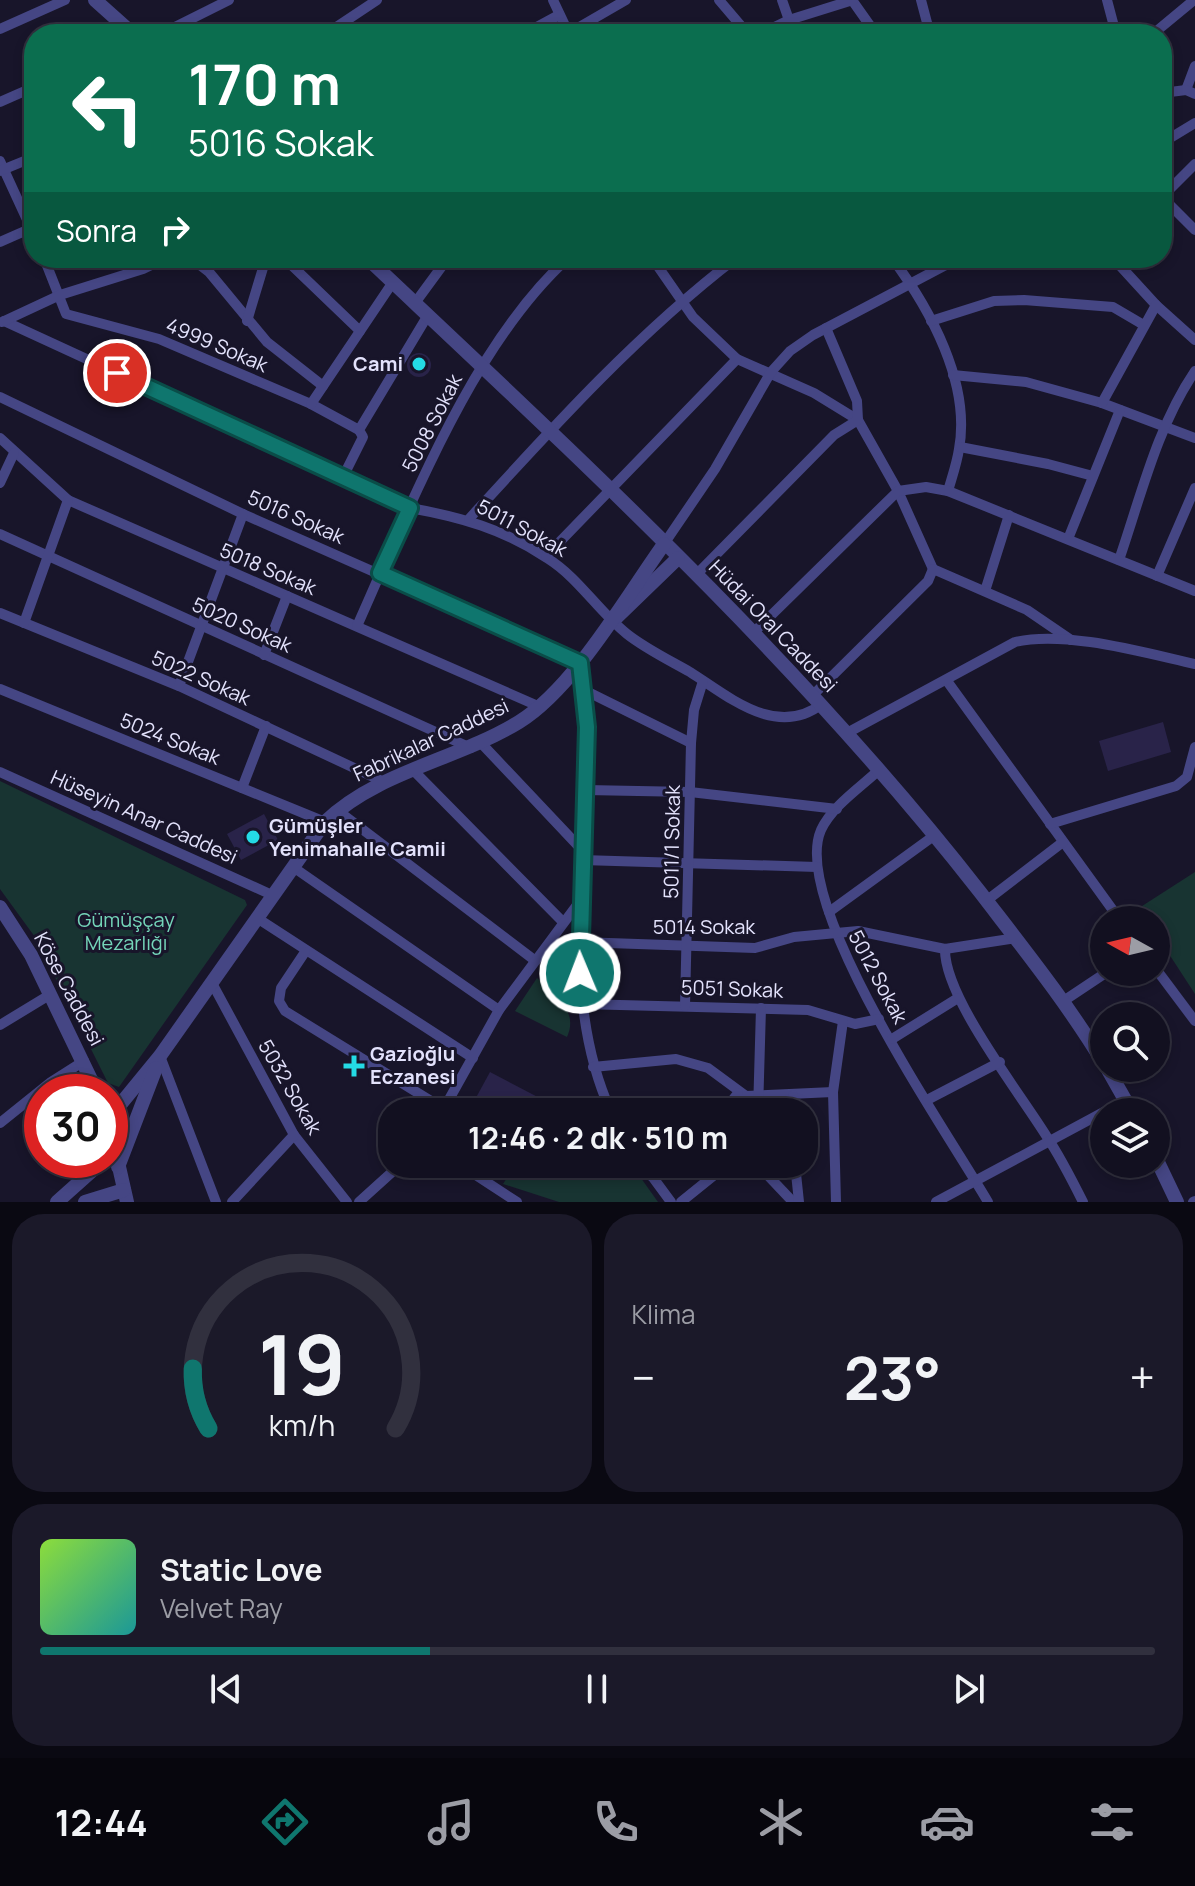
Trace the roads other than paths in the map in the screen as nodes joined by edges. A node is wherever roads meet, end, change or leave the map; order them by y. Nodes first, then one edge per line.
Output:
1 (65, 0) edge
2 (95, 0) edge
3 (229, 0) edge
4 (377, 0) edge
5 (553, 0) edge
6 (626, 0) edge
7 (719, 0) edge
8 (782, 0) edge
9 (852, 0) edge
10 (921, 0) edge
11 (1107, 0) edge
12 (1194, 0) edge
13 (359, 5) edge
14 (559, 15) junction
15 (789, 20) junction
16 (122, 24) edge
17 (181, 24) edge
18 (337, 24) edge
19 (542, 24) edge
20 (564, 24) edge
21 (586, 24) edge
22 (739, 24) edge
23 (781, 24) edge
24 (869, 24) edge
25 (927, 24) edge
26 (1113, 24) edge
27 (1165, 24) edge
28 (0, 29) edge
29 (1195, 66) edge
30 (24, 91) edge
31 (1190, 92) edge
32 (0, 102) edge
33 (1195, 123) edge
34 (1172, 137) edge
35 (24, 160) edge
36 (1195, 164) edge
37 (1, 167) edge
38 (1172, 187) edge
39 (1172, 207) edge
40 (24, 212) edge
41 (1195, 230) edge
42 (24, 233) edge
43 (0, 242) edge
44 (48, 268) edge
45 (145, 268) edge
46 (204, 268) edge
47 (263, 268) edge
48 (294, 268) edge
49 (378, 268) edge
50 (441, 268) edge
51 (557, 268) edge
52 (659, 268) edge
53 (723, 268) edge
54 (900, 268) edge
55 (939, 268) edge
56 (1122, 268) edge
57 (393, 282) junction
58 (910, 282) junction
59 (60, 295) junction
60 (681, 300) junction
61 (415, 303) junction
62 (1156, 305) junction
63 (428, 315) junction
64 (247, 321) junction
65 (931, 321) junction
66 (2, 322) edge
67 (1142, 324) junction
68 (826, 328) junction
69 (360, 331) junction
70 (1195, 340) edge
71 (737, 359) junction
72 (481, 368) junction
73 (1195, 371) edge
74 (771, 372) junction
75 (953, 375) junction
76 (323, 386) junction
77 (0, 397) edge
78 (1102, 403) junction
79 (311, 404) junction
80 (1120, 410) junction
81 (858, 420) junction
82 (1164, 426) junction
83 (359, 430) junction
84 (548, 431) junction
85 (0, 438) edge
86 (1195, 438) edge
87 (960, 447) junction
88 (14, 453) junction
89 (1093, 476) junction
90 (343, 477) junction
91 (0, 483) edge
92 (1195, 488) edge
93 (608, 490) junction
94 (898, 491) junction
95 (948, 491) junction
96 (68, 500) junction
97 (410, 508) junction
98 (243, 514) junction
99 (1009, 515) junction
100 (469, 519) junction
101 (0, 534) edge
102 (1068, 539) junction
103 (664, 544) junction
104 (546, 556) junction
105 (678, 558) junction
106 (49, 559) junction
107 (1119, 560) junction
108 (222, 568) junction
109 (933, 569) junction
110 (380, 573) junction
111 (696, 575) junction
112 (1157, 576) junction
113 (1194, 589) edge
114 (985, 591) junction
115 (287, 596) junction
116 (0, 613) edge
117 (613, 620) junction
118 (24, 623) junction
119 (357, 626) junction
120 (201, 627) junction
121 (754, 632) junction
122 (1072, 641) junction
123 (264, 655) junction
124 (580, 663) junction
125 (1195, 664) edge
126 (703, 681) junction
127 (947, 681) junction
128 (179, 686) junction
129 (0, 689) edge
130 (582, 689) junction
131 (817, 699) junction
132 (538, 706) junction
133 (266, 726) junction
134 (847, 733) junction
135 (691, 743) junction
136 (476, 745) junction
137 (1195, 747) edge
138 (880, 769) junction
139 (414, 771) junction
140 (0, 772) edge
141 (384, 782) junction
142 (242, 788) junction
143 (586, 790) junction
144 (690, 792) junction
145 (837, 809) junction
146 (337, 810) junction
147 (325, 822) junction
148 (1050, 824) junction
149 (935, 835) junction
150 (1063, 842) junction
151 (583, 856) junction
152 (690, 865) junction
153 (293, 867) junction
154 (817, 867) junction
155 (272, 895) junction
156 (580, 901) junction
157 (986, 901) junction
158 (1110, 906) edge
159 (0, 907) edge
160 (829, 912) junction
161 (257, 918) junction
162 (563, 922) junction
163 (5, 925) edge
164 (833, 931) junction
165 (1016, 938) junction
166 (579, 942) junction
167 (688, 947) junction
168 (945, 949) junction
169 (305, 952) junction
170 (533, 959) junction
171 (212, 983) junction
172 (1090, 983) edge
173 (1169, 986) edge
174 (51, 994) junction
175 (958, 998) junction
176 (1062, 1002) junction
177 (581, 1004) junction
178 (685, 1006) junction
179 (761, 1008) junction
180 (499, 1010) junction
181 (879, 1019) junction
182 (843, 1021) junction
183 (1195, 1021) edge
184 (0, 1025) edge
185 (892, 1039) junction
186 (1090, 1044) edge
187 (160, 1056) junction
188 (473, 1058) junction
189 (84, 1061) junction
190 (1000, 1062) junction
191 (593, 1067) junction
192 (89, 1074) edge
193 (833, 1092) junction
194 (738, 1093) junction
195 (128, 1095) edge
196 (793, 1095) junction
197 (758, 1097) junction
198 (424, 1098) edge
199 (450, 1098) edge
200 (605, 1098) edge
201 (734, 1098) edge
202 (793, 1098) edge
203 (927, 1100) junction
204 (0, 1123) edge
205 (128, 1123) edge
206 (1090, 1123) edge
207 (294, 1135) junction
208 (1050, 1141) junction
209 (86, 1178) edge
210 (386, 1178) edge
211 (480, 1178) edge
212 (653, 1178) edge
213 (711, 1178) edge
214 (771, 1178) edge
215 (795, 1178) edge
216 (1166, 1178) edge
217 (975, 1180) junction
218 (126, 1196) edge
219 (57, 1202) edge
220 (85, 1202) edge
221 (216, 1202) edge
222 (232, 1202) edge
223 (347, 1202) edge
224 (359, 1202) edge
225 (517, 1202) edge
226 (671, 1202) edge
227 (681, 1202) edge
228 (796, 1202) edge
229 (836, 1202) edge
230 (936, 1202) edge
231 (988, 1202) edge
232 (1083, 1202) edge
233 (1177, 1202) edge

1 - 28 street
2 - 16 street
3 - 17 street
4 - 13 street
5 - 14 street
6 - 21 street
7 - 22 street
8 - 15 street
9 - 15 street
9 - 24 street
10 - 25 street
11 - 26 street
12 - 27 street
13 - 18 street
14 - 19 street
14 - 20 street
15 - 23 street
29 - 31 street
30 - 32 street
33 - 34 street
35 - 37 street
36 - 38 street
37 - 40 street
39 - 41 street
42 - 43 street
44 - 59 street, 4999 Sokak
45 - 59 street
46 - 64 street
47 - 64 street
48 - 69 street
49 - 57 street, Hüdai Oral Caddesi
50 - 61 street
51 - 72 street, 5008 Sokak
52 - 60 street
53 - 60 street
54 - 58 street
55 - 58 street
56 - 62 street
57 - 61 street, Hüdai Oral Caddesi
57 - 69 street
58 - 65 street
58 - 68 street
59 - 66 street
59 - 79 street, 4999 Sokak
60 - 71 street
60 - 84 street
61 - 63 street, Hüdai Oral Caddesi
62 - 67 street
62 - 70 street
63 - 72 street, Hüdai Oral Caddesi
63 - 83 street
64 - 76 street
65 - 67 street
65 - 75 street
66 - 90 street, 5011 Sokak
67 - 78 street
68 - 74 street
68 - 81 street
69 - 76 street
71 - 74 street
71 - 93 street
72 - 84 street, Hüdai Oral Caddesi
72 - 97 street, 5008 Sokak
73 - 82 street
74 - 81 street
74 - 103 street
75 - 78 street
75 - 87 street
76 - 79 street
77 - 98 street, 5016 Sokak
78 - 80 street
79 - 83 street, 4999 Sokak
80 - 82 street
80 - 89 street
81 - 94 street
81 - 111 street
82 - 86 street
82 - 107 street
83 - 90 street
84 - 93 street, Hüdai Oral Caddesi
84 - 100 street
85 - 88 street, 5018 Sokak
87 - 89 street
87 - 95 street
88 - 91 street
88 - 96 street, 5018 Sokak
89 - 102 street
90 - 97 street, 5011 Sokak
92 - 112 street
93 - 103 street, Hüdai Oral Caddesi
93 - 104 street
94 - 95 street
94 - 109 street
94 - 121 street
95 - 99 street
96 - 106 street
96 - 108 street, 5018 Sokak
97 - 100 street, 5011 Sokak
97 - 110 street, 5008 Sokak
98 - 108 street
98 - 110 street, 5016 Sokak
99 - 102 street
99 - 114 street
100 - 104 street, 5011 Sokak
101 - 106 street, 5020 Sokak
102 - 107 street
103 - 105 street, Hüdai Oral Caddesi
103 - 117 street, Fabrikalar Caddesi
104 - 117 street, 5011 Sokak
105 - 111 street, Hüdai Oral Caddesi
105 - 117 street, Fabrikalar Caddesi
106 - 118 street
106 - 120 street, 5020 Sokak
107 - 112 street
108 - 115 street, 5018 Sokak
108 - 120 street
109 - 114 street
109 - 131 street
110 - 119 street, 5008 Sokak
110 - 124 street, 5016 Sokak
111 - 121 street, Hüdai Oral Caddesi
112 - 113 street
114 - 122 street
115 - 119 street, 5018 Sokak
115 - 123 street
116 - 118 street, 5022 Sokak
117 - 124 street, Fabrikalar Caddesi
117 - 126 street, 5011 Sokak
118 - 128 street, 5022 Sokak
119 - 132 street, 5018 Sokak
120 - 123 street, 5020 Sokak
120 - 128 street
121 - 131 street, Hüdai Oral Caddesi
122 - 125 street
122 - 127 street
123 - 136 street, 5020 Sokak
124 - 130 street
124 - 132 street, Fabrikalar Caddesi
126 - 131 street, 5011 Sokak
126 - 135 street, 5011/1 Sokak
127 - 134 street
127 - 148 street
128 - 133 street, 5022 Sokak
129 - 142 street, 5024 Sokak
130 - 135 street
130 - 143 street
131 - 134 street, Hüdai Oral Caddesi
132 - 136 street, Fabrikalar Caddesi
133 - 141 street, 5022 Sokak
133 - 142 street
134 - 138 street, Hüdai Oral Caddesi
135 - 144 street, 5011/1 Sokak
136 - 139 street, Fabrikalar Caddesi
136 - 151 street
137 - 148 street
138 - 145 street, 5012 Sokak
138 - 149 street, Hüdai Oral Caddesi
139 - 141 street, Fabrikalar Caddesi
139 - 162 street
140 - 155 street, Hüseyin Anar Caddesi
141 - 146 street, Fabrikalar Caddesi
142 - 147 street, 5024 Sokak
143 - 144 street
143 - 151 street
144 - 145 street
144 - 152 street, 5011/1 Sokak
145 - 154 street, 5012 Sokak
146 - 147 street, Fabrikalar Caddesi
146 - 170 street
147 - 153 street, Fabrikalar Caddesi
148 - 150 street
149 - 157 street, Hüdai Oral Caddesi
149 - 160 street
150 - 157 street
150 - 158 street
151 - 152 street
151 - 156 street
152 - 154 street
152 - 167 street, 5011/1 Sokak
153 - 155 street, Fabrikalar Caddesi
153 - 180 street
154 - 160 street, 5012 Sokak
155 - 161 street, Fabrikalar Caddesi
156 - 162 street
156 - 166 street
157 - 165 street, Hüdai Oral Caddesi
159 - 163 street, Köse Caddesi
160 - 164 street, 5012 Sokak
161 - 169 street
161 - 171 street, Fabrikalar Caddesi
162 - 170 street
163 - 174 street, Köse Caddesi
164 - 167 street, 5014 Sokak
164 - 168 street, 5014 Sokak
164 - 181 street, 5012 Sokak
165 - 168 street, 5014 Sokak
165 - 176 street, Hüdai Oral Caddesi
166 - 167 street, 5014 Sokak
166 - 177 street
167 - 178 street, 5011/1 Sokak
168 - 175 street
169 - 188 street
169 - 198 street
170 - 180 street
171 - 187 street, Fabrikalar Caddesi
171 - 207 street, 5032 Sokak
172 - 176 street
173 - 183 street
174 - 184 street
174 - 189 street, Köse Caddesi
175 - 185 street
175 - 190 street
176 - 186 street, Hüdai Oral Caddesi
177 - 178 street, 5051 Sokak
177 - 191 street
178 - 179 street, 5051 Sokak
179 - 182 street, 5051 Sokak
179 - 197 street
180 - 188 street
181 - 182 street, 5051 Sokak
181 - 185 street, 5012 Sokak
182 - 193 street
185 - 203 street, 5012 Sokak
187 - 195 street, Fabrikalar Caddesi
187 - 205 street, Fabrikalar Caddesi
187 - 221 street
188 - 199 street
189 - 192 street, Köse Caddesi
189 - 204 street
190 - 203 street
190 - 208 street
191 - 194 street
191 - 200 street
193 - 196 street
193 - 229 street
194 - 197 street
194 - 201 street
196 - 197 street
196 - 202 street
203 - 217 street, 5012 Sokak
206 - 208 street
207 - 222 street
207 - 223 street, 5032 Sokak
208 - 217 street
208 - 232 street
209 - 219 street, Fabrikalar Caddesi
210 - 224 street
211 - 225 street
212 - 226 street
213 - 227 street
214 - 228 street
215 - 228 street
216 - 233 street
217 - 230 street
217 - 231 street, 5012 Sokak
218 - 220 street

